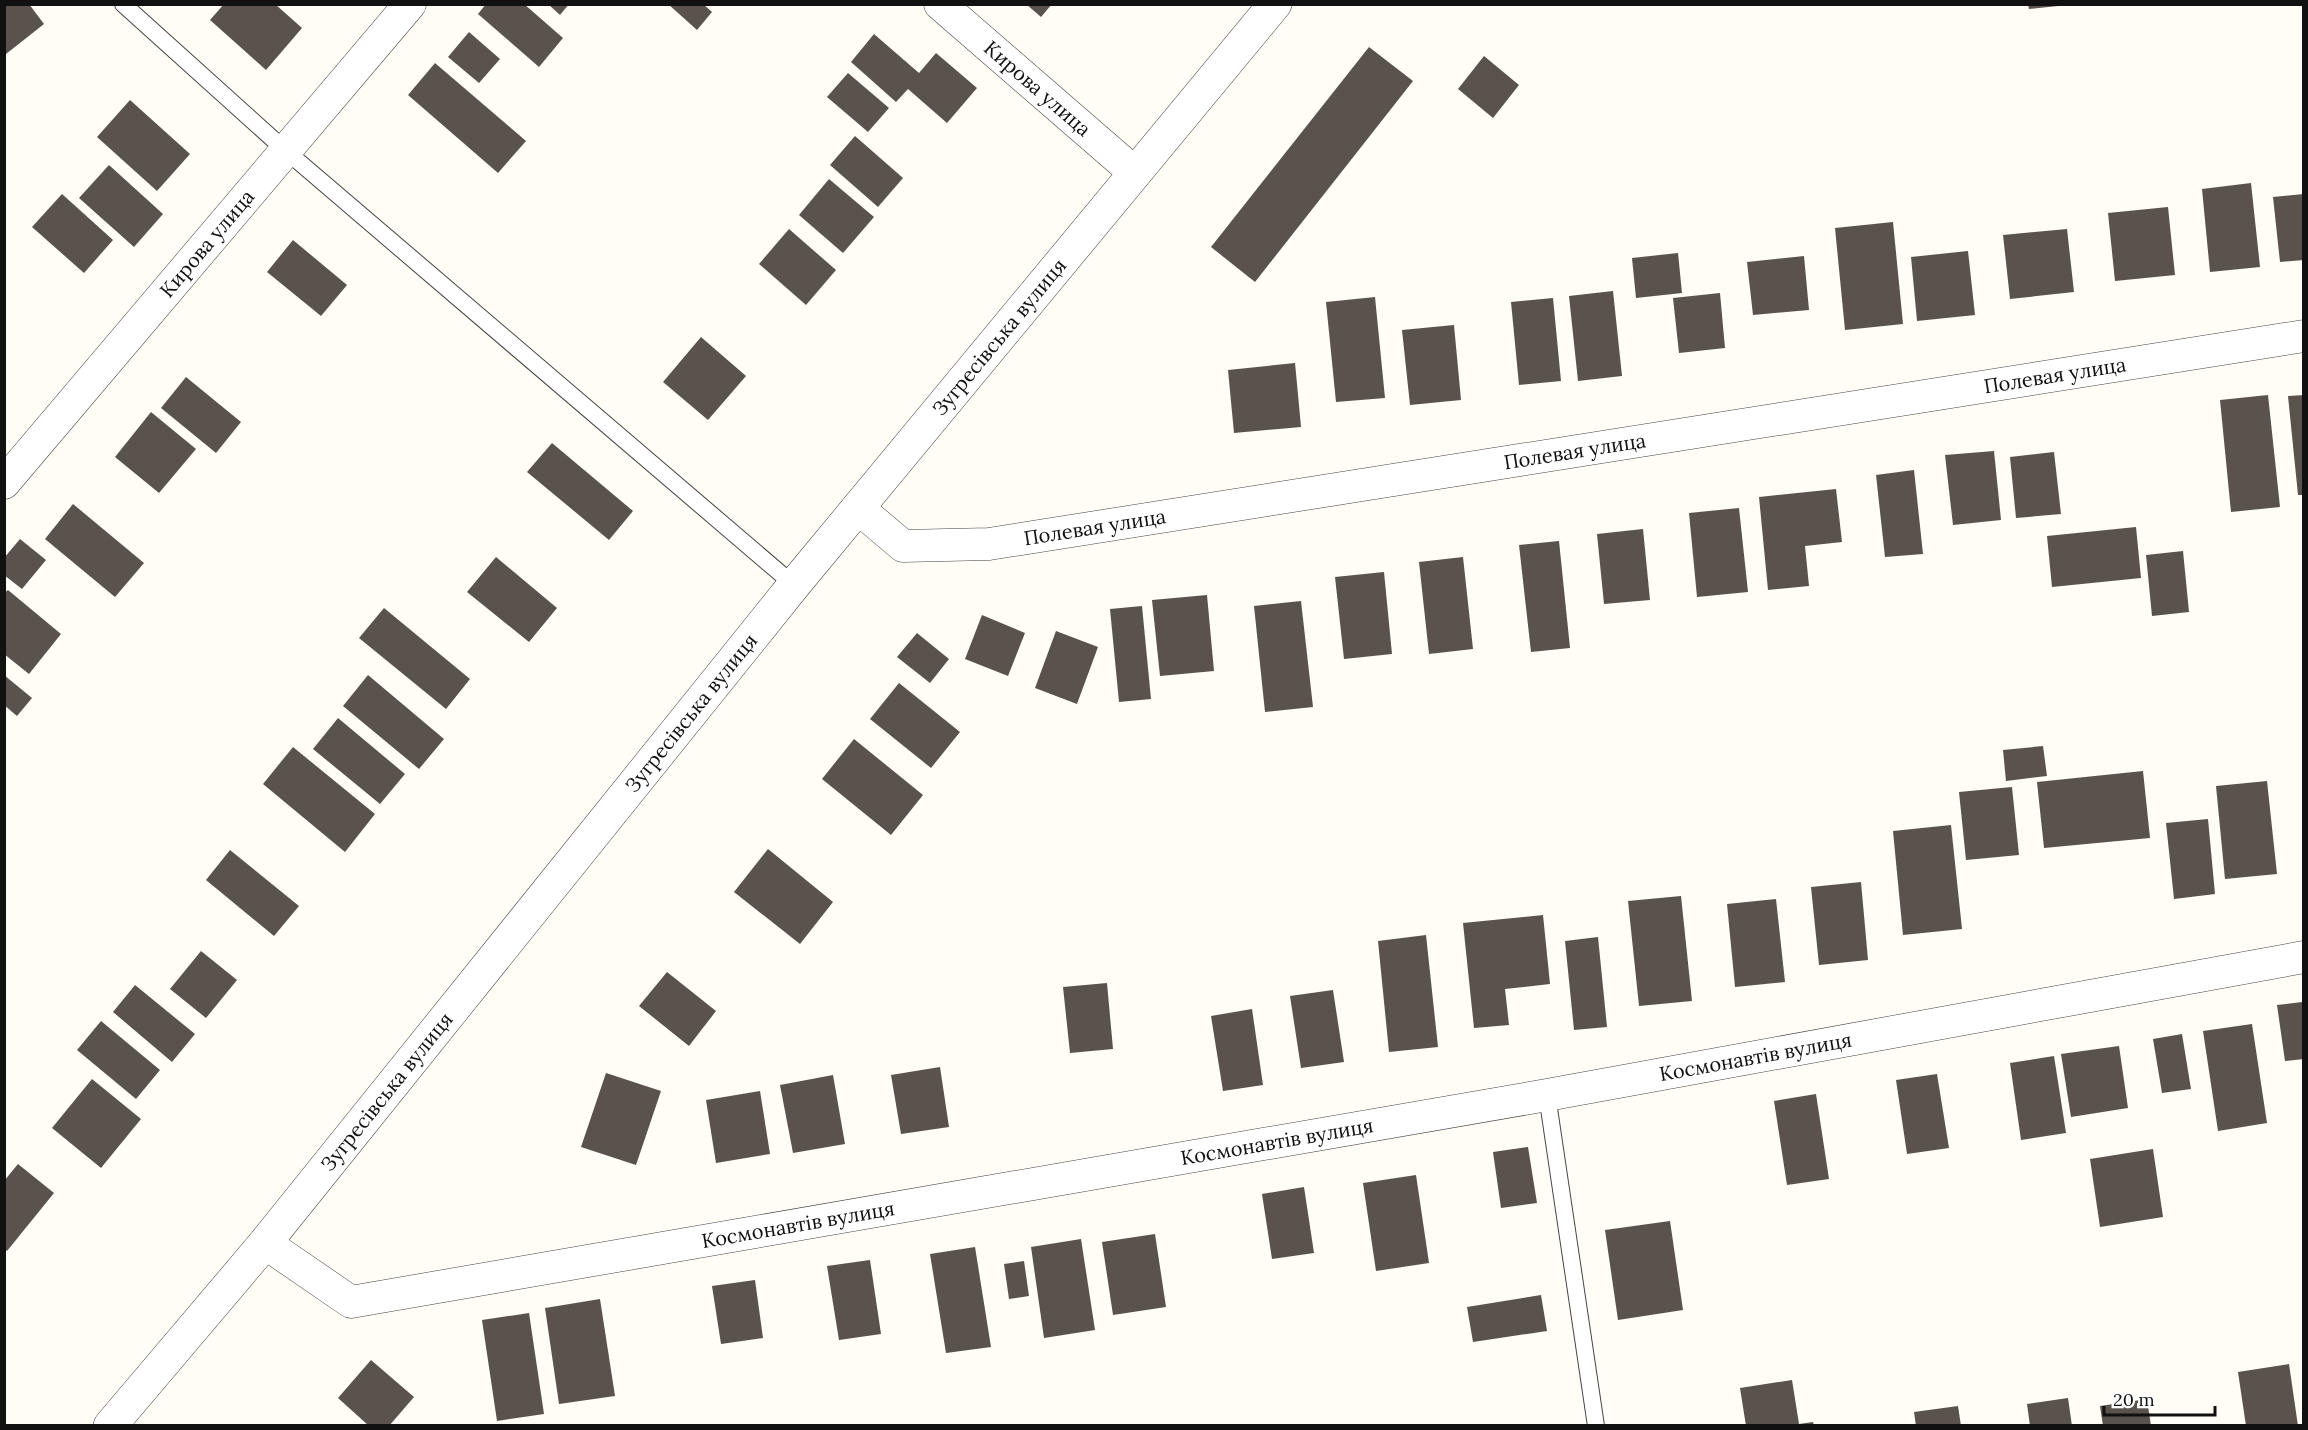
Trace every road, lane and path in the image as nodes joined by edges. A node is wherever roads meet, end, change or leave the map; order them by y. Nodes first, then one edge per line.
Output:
1 (123, 4) edge
2 (410, 4) edge
3 (940, 4) edge
4 (1275, 4) edge
5 (285, 150) junction
6 (1135, 173) junction
7 (2304, 336) edge
8 (4, 483) edge
9 (858, 508) junction
10 (794, 585) junction
11 (2304, 957) edge
12 (1547, 1095) junction
13 (265, 1243) junction
14 (110, 1425) edge
15 (1596, 1425) edge

1 - 5 lane
2 - 5 street, Кирова улица
3 - 6 street, Кирова улица
4 - 6 street, Зугресівська вулиця
5 - 8 street, Кирова улица
5 - 10 lane
6 - 9 street, Зугресівська вулиця
7 - 9 street, Полевая улица
9 - 10 street, Зугресівська вулиця
10 - 13 street, Зугресівська вулиця
11 - 12 street, Космонавтів вулиця
12 - 13 street, Космонавтів вулиця
12 - 15 lane
13 - 14 street, Зугресівська вулиця

